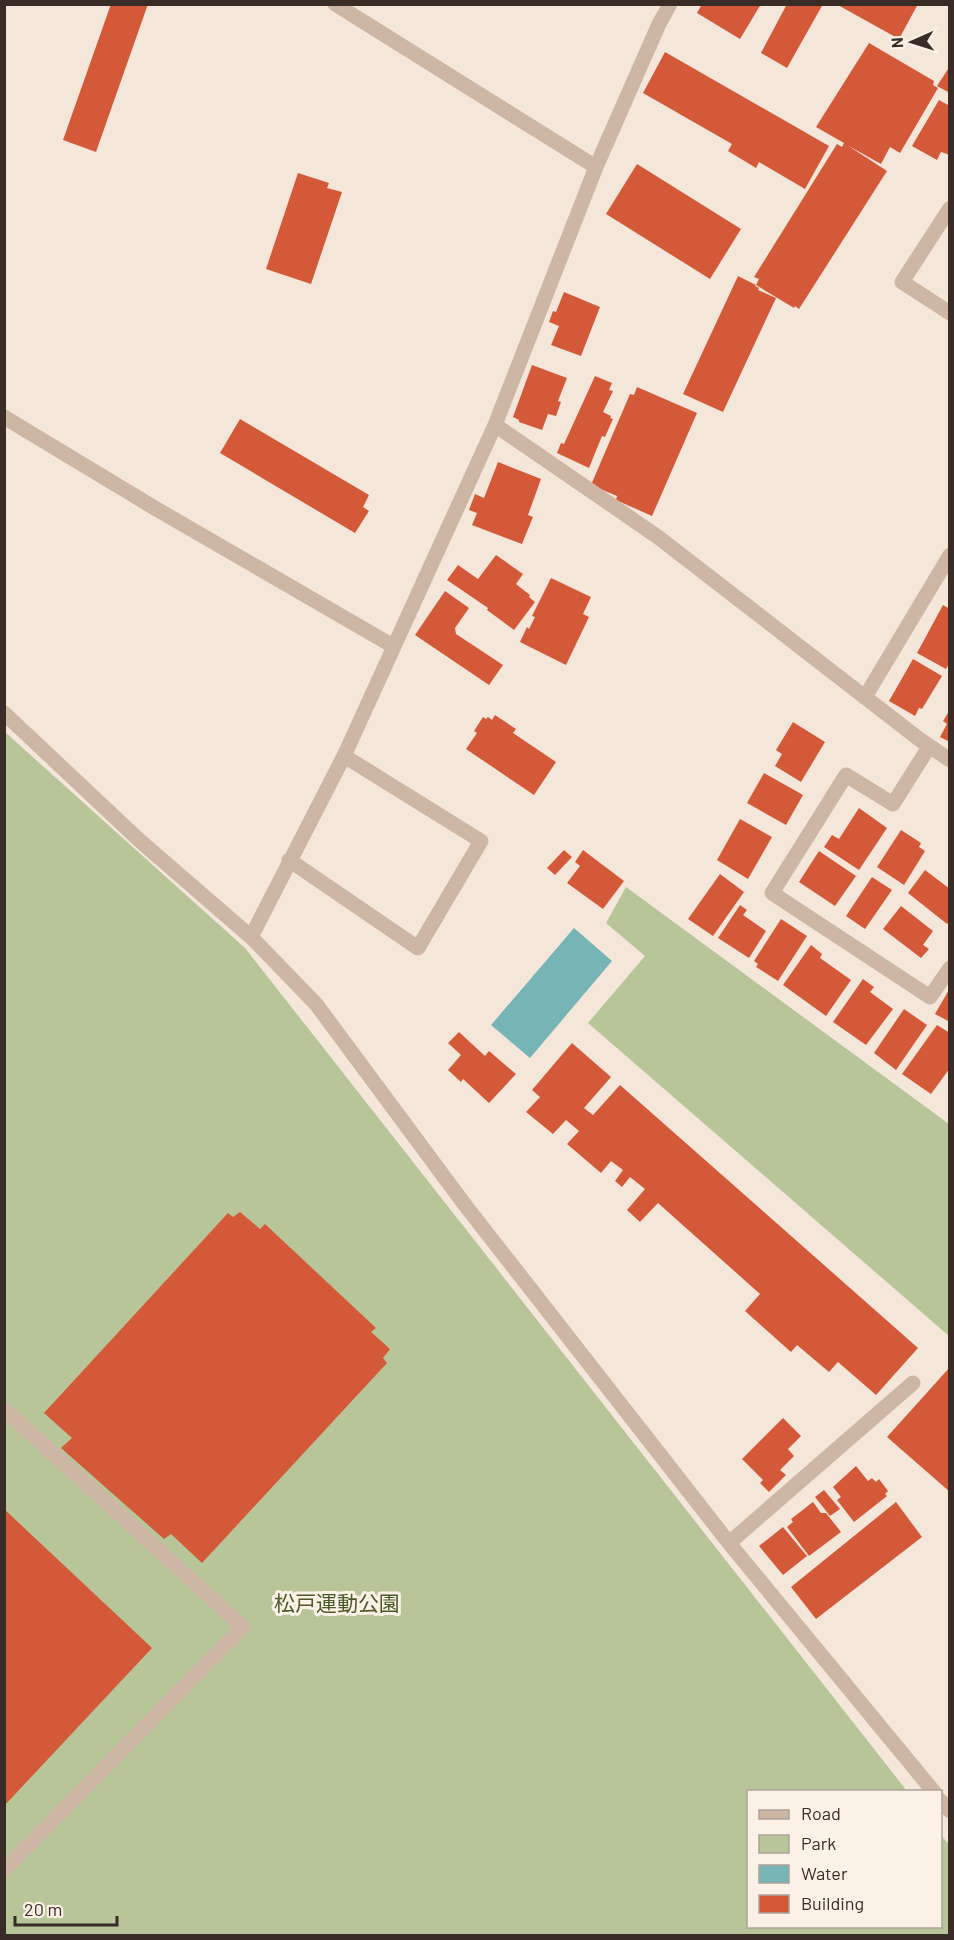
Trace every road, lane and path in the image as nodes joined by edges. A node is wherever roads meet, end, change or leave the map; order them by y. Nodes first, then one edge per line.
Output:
1 (335, 4) edge
2 (670, 4) edge
3 (596, 167) junction
4 (950, 208) edge
5 (950, 313) edge
6 (4, 417) edge
7 (495, 425) junction
8 (950, 555) edge
9 (393, 646) junction
10 (864, 697) junction
11 (4, 713) edge
12 (929, 747) junction
13 (344, 756) junction
14 (950, 760) edge
15 (289, 860) junction
16 (251, 937) junction
17 (950, 968) edge
18 (914, 1383) dead end
19 (4, 1409) edge
20 (729, 1543) junction
21 (933, 1790) edge
22 (4, 1870) edge

1 - 3 street
2 - 3 street
3 - 7 street
4 - 5 street
6 - 9 street
7 - 9 street
7 - 10 street
8 - 10 street
9 - 13 street
10 - 12 street
11 - 16 street
12 - 14 street
12 - 17 street
13 - 15 street
13 - 15 street
15 - 16 street
16 - 20 street
18 - 20 street
19 - 22 street
20 - 21 street

